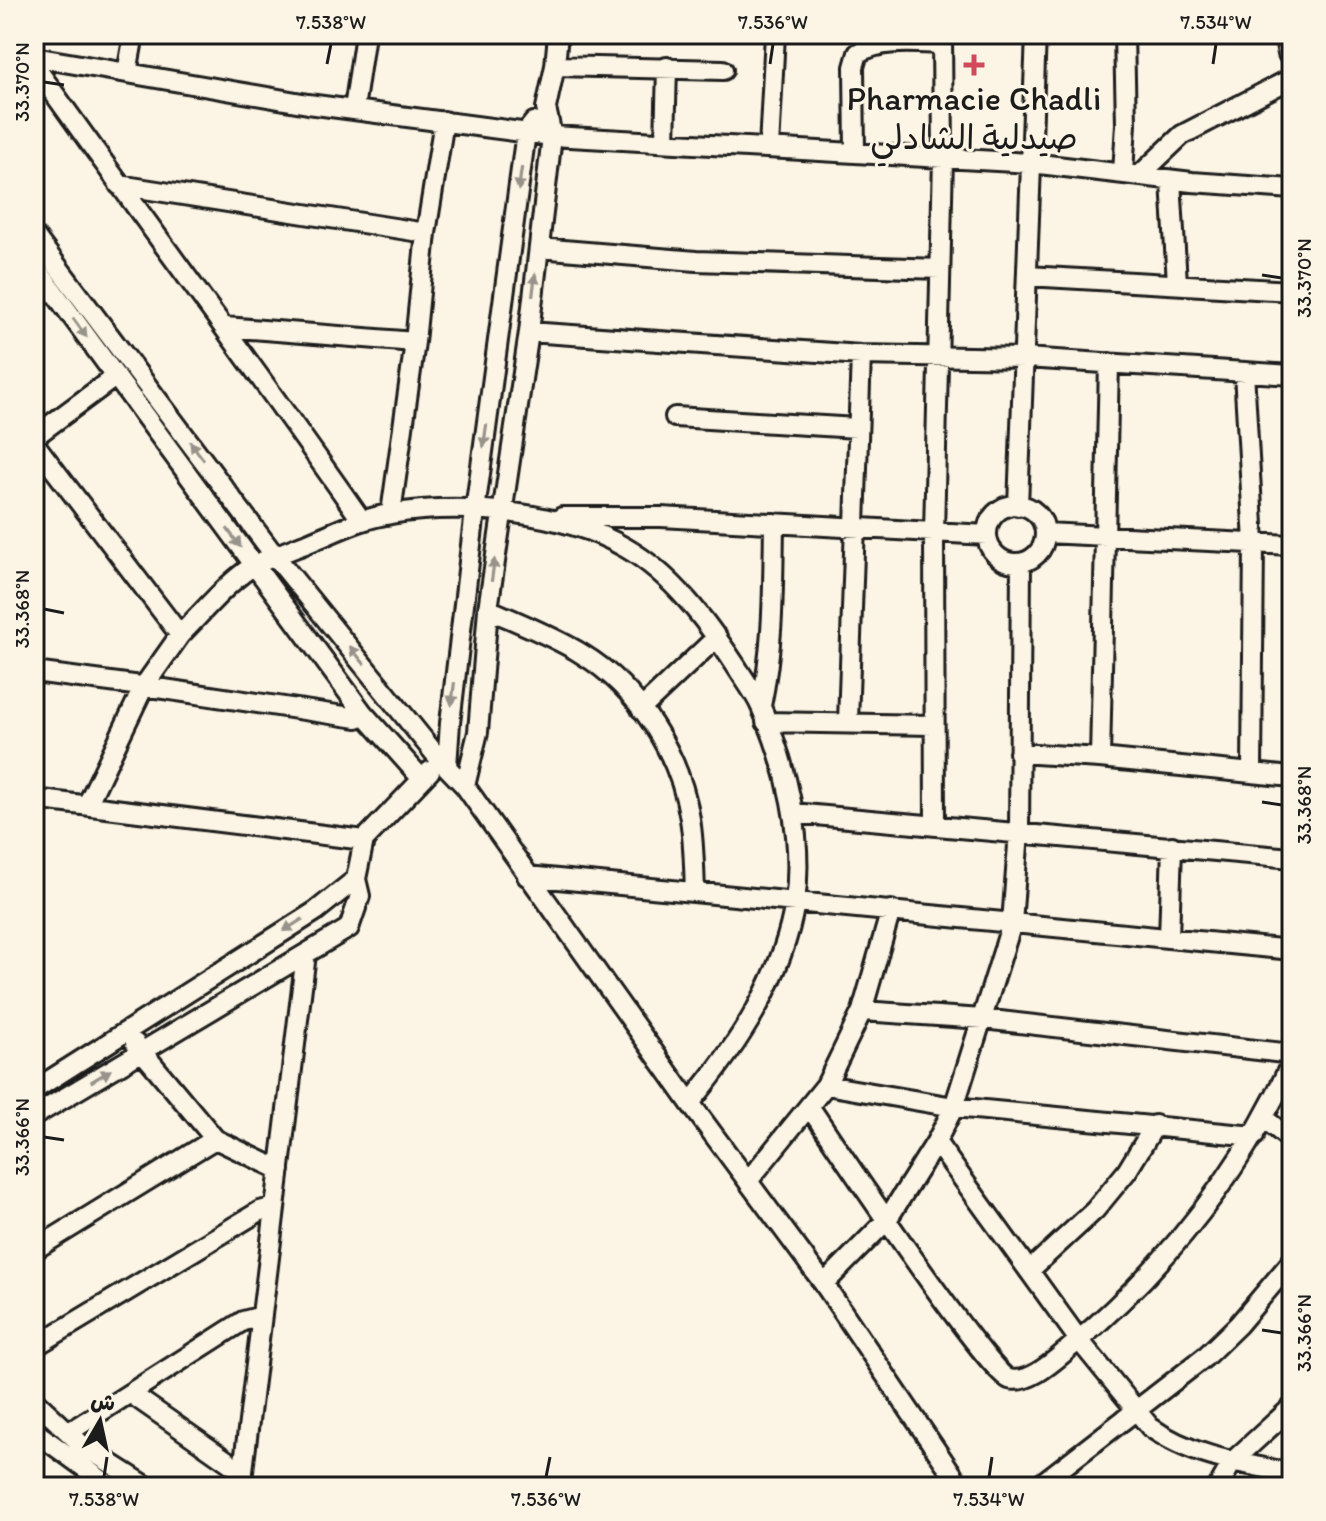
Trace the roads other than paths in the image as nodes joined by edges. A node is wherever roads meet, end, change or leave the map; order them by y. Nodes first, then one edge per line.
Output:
1 (134, 34) edge
2 (365, 34) edge
3 (558, 34) edge
4 (775, 34) edge
5 (1036, 34) edge
6 (1124, 34) edge
7 (1284, 34) edge
8 (942, 39) edge
9 (34, 57) edge
10 (1292, 61) edge
11 (34, 65) edge
12 (555, 66) junction
13 (667, 67) junction
14 (723, 70) dead end
15 (127, 73) junction
16 (1292, 78) edge
17 (546, 108) junction
18 (354, 109) junction
19 (444, 121) junction
20 (526, 132) junction
21 (552, 136) junction
22 (665, 142) junction
23 (769, 148) junction
24 (855, 152) junction
25 (943, 158) junction
26 (1031, 163) junction
27 (1132, 174) junction
28 (1171, 180) junction
29 (119, 185) junction
30 (1292, 189) edge
31 (426, 233) junction
32 (34, 235) edge
33 (539, 248) junction
34 (34, 265) edge
35 (940, 269) junction
36 (1027, 276) junction
37 (1177, 283) junction
38 (1292, 291) edge
39 (225, 327) junction
40 (529, 332) junction
41 (415, 342) junction
42 (861, 355) junction
43 (939, 357) junction
44 (1025, 358) junction
45 (1109, 363) junction
46 (1244, 372) junction
47 (1292, 375) edge
48 (116, 376) junction
49 (675, 417) dead end
50 (857, 428) junction
51 (34, 437) edge
52 (34, 443) edge
53 (1018, 506) junction
54 (475, 511) junction
55 (501, 511) junction
56 (391, 513) junction
57 (542, 516) junction
58 (362, 521) junction
59 (774, 523) junction
60 (854, 529) junction
61 (934, 532) junction
62 (1045, 533) junction
63 (987, 535) junction
64 (1104, 535) junction
65 (1254, 542) junction
66 (1292, 545) edge
67 (275, 556) junction
68 (1021, 563) junction
69 (255, 566) junction
70 (488, 609) junction
71 (180, 635) junction
72 (717, 637) junction
73 (34, 672) edge
74 (144, 686) junction
75 (641, 709) junction
76 (363, 713) junction
77 (763, 714) junction
78 (848, 722) junction
79 (933, 725) junction
80 (1019, 753) junction
81 (1100, 758) junction
82 (444, 763) junction
83 (1252, 771) junction
84 (1292, 777) edge
85 (422, 779) junction
86 (465, 786) junction
87 (34, 799) edge
88 (87, 805) junction
89 (793, 813) junction
90 (935, 825) junction
91 (1019, 832) junction
92 (364, 840) junction
93 (1172, 846) junction
94 (1292, 858) edge
95 (527, 876) junction
96 (356, 879) junction
97 (695, 892) junction
98 (795, 902) junction
99 (891, 910) junction
100 (1012, 923) junction
101 (1169, 938) junction
102 (1292, 950) edge
103 (306, 954) junction
104 (862, 1011) junction
105 (983, 1019) junction
106 (126, 1031) junction
107 (141, 1052) junction
108 (1292, 1054) edge
109 (1292, 1061) edge
110 (826, 1085) junction
111 (34, 1090) edge
112 (690, 1103) junction
113 (809, 1106) junction
114 (954, 1107) junction
115 (34, 1116) edge
116 (1265, 1119) junction
117 (1155, 1125) junction
118 (1254, 1136) junction
119 (215, 1139) junction
120 (1292, 1141) edge
121 (936, 1142) junction
122 (280, 1170) junction
123 (748, 1181) junction
124 (275, 1207) junction
125 (887, 1220) junction
126 (34, 1250) edge
127 (1292, 1261) edge
128 (1029, 1271) junction
129 (824, 1284) junction
130 (262, 1316) junction
131 (1079, 1340) junction
132 (34, 1347) edge
133 (130, 1393) junction
134 (34, 1400) edge
135 (1292, 1407) edge
136 (1134, 1411) junction
137 (34, 1431) edge
138 (69, 1432) junction
139 (1233, 1461) junction
140 (1292, 1473) edge
141 (242, 1480) edge
142 (111, 1487) edge
143 (148, 1487) edge
144 (961, 1487) edge
145 (1037, 1487) edge
146 (1218, 1487) edge

1 - 15 street
2 - 18 street
3 - 12 street
4 - 23 street
5 - 26 street
6 - 27 street
7 - 10 street
8 - 24 street
8 - 25 street
9 - 15 street
11 - 29 street
12 - 13 street
12 - 17 street
13 - 14 street
13 - 22 street
15 - 18 street
16 - 27 street
17 - 20 street
17 - 21 street
18 - 19 street
19 - 20 street
19 - 31 street
20 - 21 street
20 -> 54 street
21 - 22 street
21 - 33 street
22 - 23 street
23 - 24 street
24 - 25 street
25 - 26 street
25 - 35 street
26 - 27 street
26 - 36 street
27 - 28 street
28 - 30 street
28 - 37 street
29 - 31 street
29 - 39 street
31 - 41 street
67 -> 32 street
33 - 35 street
40 -> 33 street
34 -> 48 street
35 - 43 street
36 - 37 street
36 - 44 street
37 - 38 street
39 - 41 street
39 - 58 street
40 - 42 street
40 - 55 street
41 - 56 street
42 - 43 street
42 - 50 street
43 - 44 street
43 - 61 street
44 - 45 street
44 - 53 street
45 - 46 street
45 - 64 street
46 - 47 street
46 - 65 street
48 - 51 street
48 -> 69 street
49 - 50 street
50 - 60 street
52 - 71 street
53 - 62 street
53 - 63 street
54 - 55 street
54 - 56 street
54 -> 82 street
55 - 57 street
70 -> 55 street
56 - 58 street
57 - 59 street
57 - 72 street
58 - 67 street
59 - 60 street
59 - 77 street
60 - 61 street
60 - 78 street
61 - 63 street
61 - 79 street
62 - 64 street
62 - 68 street
63 - 68 street
64 - 65 street
64 - 81 street
65 - 66 street
65 - 83 street
67 - 69 street
82 -> 67 street
68 - 80 street
69 - 71 street
69 - 76 street
70 - 75 street
70 - 86 street
71 - 74 street
72 - 75 street
72 - 77 street
73 - 74 street
74 - 76 street
74 - 88 street
75 - 97 street
76 - 85 street
77 - 78 street
77 - 89 street
78 - 79 street
79 - 90 street
80 - 81 street
80 - 91 street
81 - 83 street
82 - 85 street
82 - 86 street
83 - 84 street
85 - 92 street
86 - 95 street
87 - 88 street
88 - 92 street
89 - 90 street
89 - 98 street
90 - 91 street
91 - 93 street
91 - 100 street
92 - 96 street
93 - 94 street
93 - 101 street
95 - 97 street
95 - 112 street
96 - 103 street
96 -> 106 street
97 - 98 street
98 - 99 street
98 - 112 street
99 - 100 street
99 - 104 street
100 - 101 street
100 - 105 street
101 - 102 street
103 - 107 street
103 - 122 street
104 - 105 street
104 - 110 street
105 - 108 street
105 - 114 street
106 - 107 street
106 - 111 street
115 -> 107 street
107 - 119 street
109 - 116 street
110 - 113 street
110 - 114 street
112 - 123 street
113 - 123 street
113 - 125 street
114 - 117 street
114 - 121 street
116 - 118 street
116 - 120 street
117 - 118 street
117 - 128 street
118 - 131 street
119 - 122 street
119 - 126 street
121 - 125 street
121 - 128 street
122 - 124 street
123 - 129 street
124 - 130 street
124 - 132 street
125 - 129 street
125 - 131 street
127 - 136 street
128 - 131 street
129 - 144 street
130 - 133 street
130 - 141 street
131 - 136 street
133 - 138 street
133 - 141 street
134 - 138 street
135 - 139 street
136 - 139 street
136 - 145 street
137 - 142 street
138 - 143 street
139 - 140 street
139 - 146 street

